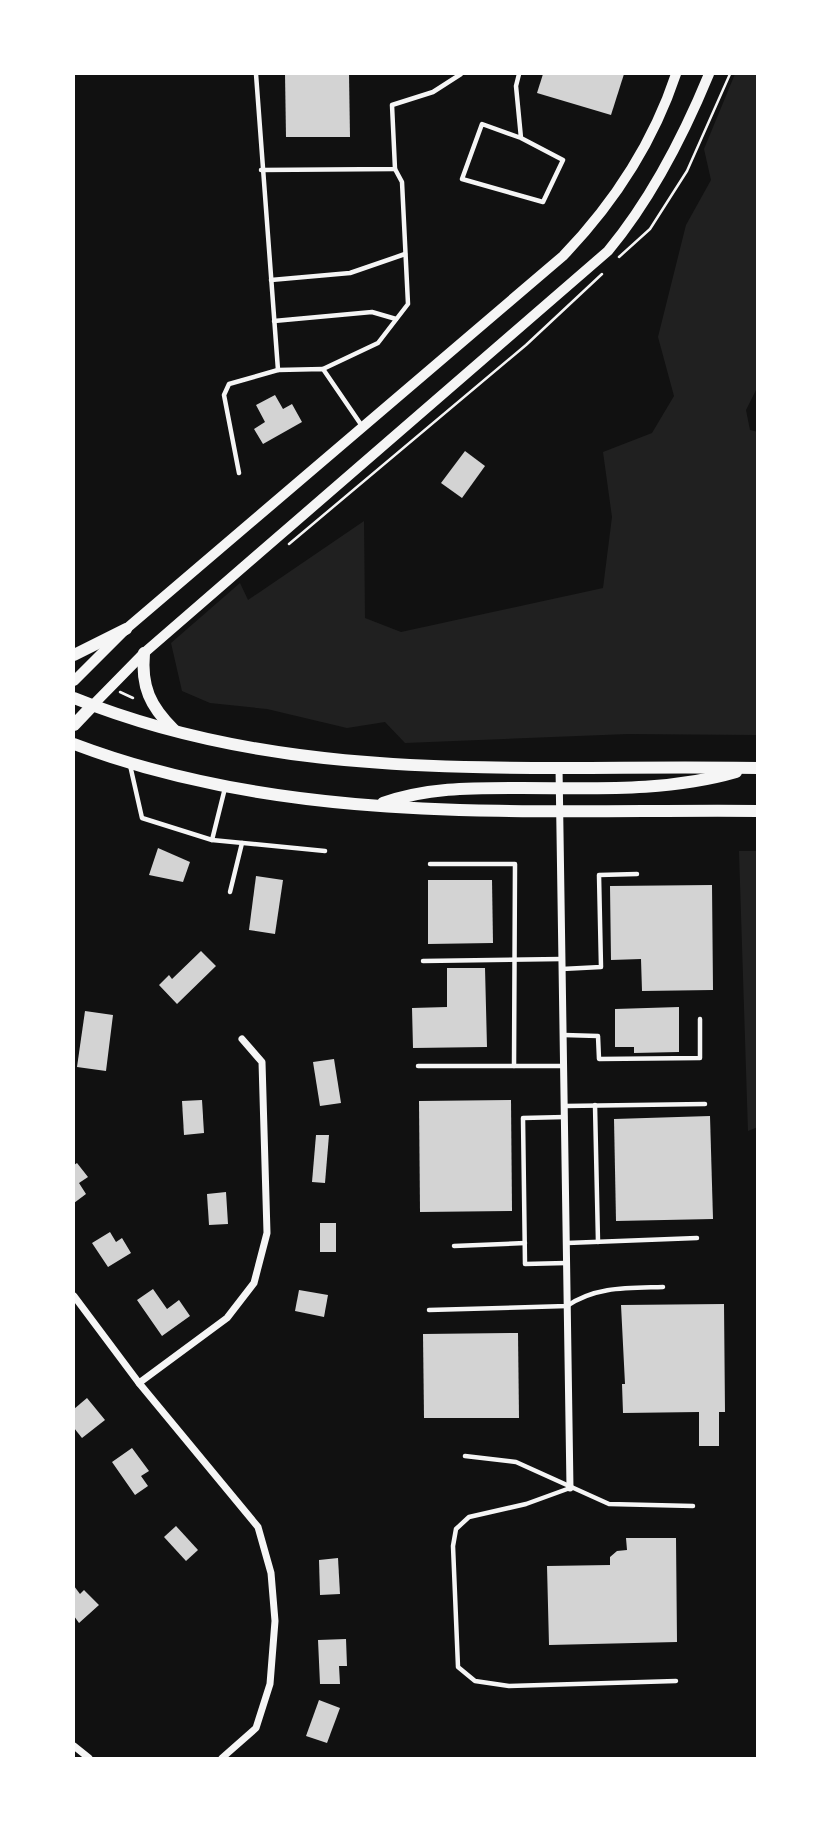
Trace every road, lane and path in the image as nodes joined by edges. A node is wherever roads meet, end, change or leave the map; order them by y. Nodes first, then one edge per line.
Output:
1 (256, 74) edge
2 (461, 74) edge
3 (519, 74) edge
4 (676, 74) edge
5 (709, 74) edge
6 (521, 138) junction
7 (395, 169) junction
8 (261, 170) junction
9 (405, 254) junction
10 (271, 280) junction
11 (397, 319) junction
12 (274, 321) junction
13 (323, 369) junction
14 (278, 370) junction
15 (363, 427) junction
16 (239, 473) dead end
17 (126, 629) junction
18 (144, 653) junction
19 (74, 655) edge
20 (74, 681) edge
21 (118, 691) dead end
22 (74, 698) edge
23 (127, 705) dead end
24 (92, 706) junction
25 (74, 725) edge
26 (177, 733) junction
27 (74, 744) edge
28 (129, 763) junction
29 (559, 766) junction
30 (756, 768) edge
31 (225, 788) junction
32 (560, 788) junction
33 (373, 807) junction
34 (560, 810) junction
35 (758, 811) edge
36 (212, 840) junction
37 (242, 843) junction
38 (325, 851) dead end
39 (430, 864) dead end
40 (637, 874) dead end
41 (230, 892) dead end
42 (562, 959) junction
43 (514, 960) junction
44 (423, 961) dead end
45 (562, 969) junction
46 (700, 1019) dead end
47 (564, 1035) junction
48 (242, 1039) dead end
49 (418, 1066) dead end
50 (514, 1066) junction
51 (564, 1066) junction
52 (705, 1104) dead end
53 (595, 1105) junction
54 (565, 1106) junction
55 (565, 1117) junction
56 (697, 1238) dead end
57 (598, 1242) junction
58 (525, 1243) junction
59 (567, 1243) junction
60 (454, 1246) dead end
61 (567, 1263) junction
62 (663, 1287) dead end
63 (74, 1296) edge
64 (568, 1306) junction
65 (429, 1310) dead end
66 (139, 1383) junction
67 (465, 1456) dead end
68 (570, 1488) junction
69 (693, 1506) dead end
70 (676, 1681) dead end
71 (74, 1746) edge
72 (89, 1759) edge
73 (222, 1759) edge

1 - 8 lane
2 - 7 lane
3 - 6 lane
4 - 15 street
5 - 18 street
6 - 6 lane
7 - 8 lane
7 - 9 lane
8 - 10 lane
9 - 10 lane
9 - 11 lane
10 - 12 lane
11 - 12 lane
11 - 13 lane
12 - 14 lane
13 - 14 lane
13 - 15 lane
14 - 16 lane
15 - 17 street
17 - 19 main road
17 - 20 street
18 - 24 street
18 - 26 main road
21 - 23 path
22 - 24 main road
24 - 25 main road
24 - 26 main road
26 - 29 main road
27 - 28 main road
28 - 31 main road
28 - 36 lane
29 - 30 main road
29 - 32 street
30 - 32 main road
31 - 33 main road
31 - 36 lane
32 - 33 main road
32 - 34 street
33 - 34 main road
34 - 35 main road
34 - 42 street
36 - 37 lane
37 - 38 lane
37 - 41 lane
39 - 43 lane
40 - 45 lane
42 - 43 lane
42 - 45 street
43 - 44 lane
43 - 50 lane
45 - 47 street
46 - 47 lane
47 - 51 street
48 - 66 street
49 - 50 lane
50 - 51 lane
51 - 54 street
52 - 53 lane
53 - 54 lane
53 - 57 lane
54 - 55 street
55 - 58 lane
55 - 59 street
56 - 57 lane
57 - 59 lane
58 - 60 lane
58 - 61 lane
59 - 61 street
61 - 64 street
62 - 64 lane
63 - 66 street
64 - 65 lane
64 - 68 street
66 - 73 street
67 - 68 lane
68 - 69 lane
68 - 70 lane
71 - 72 street

